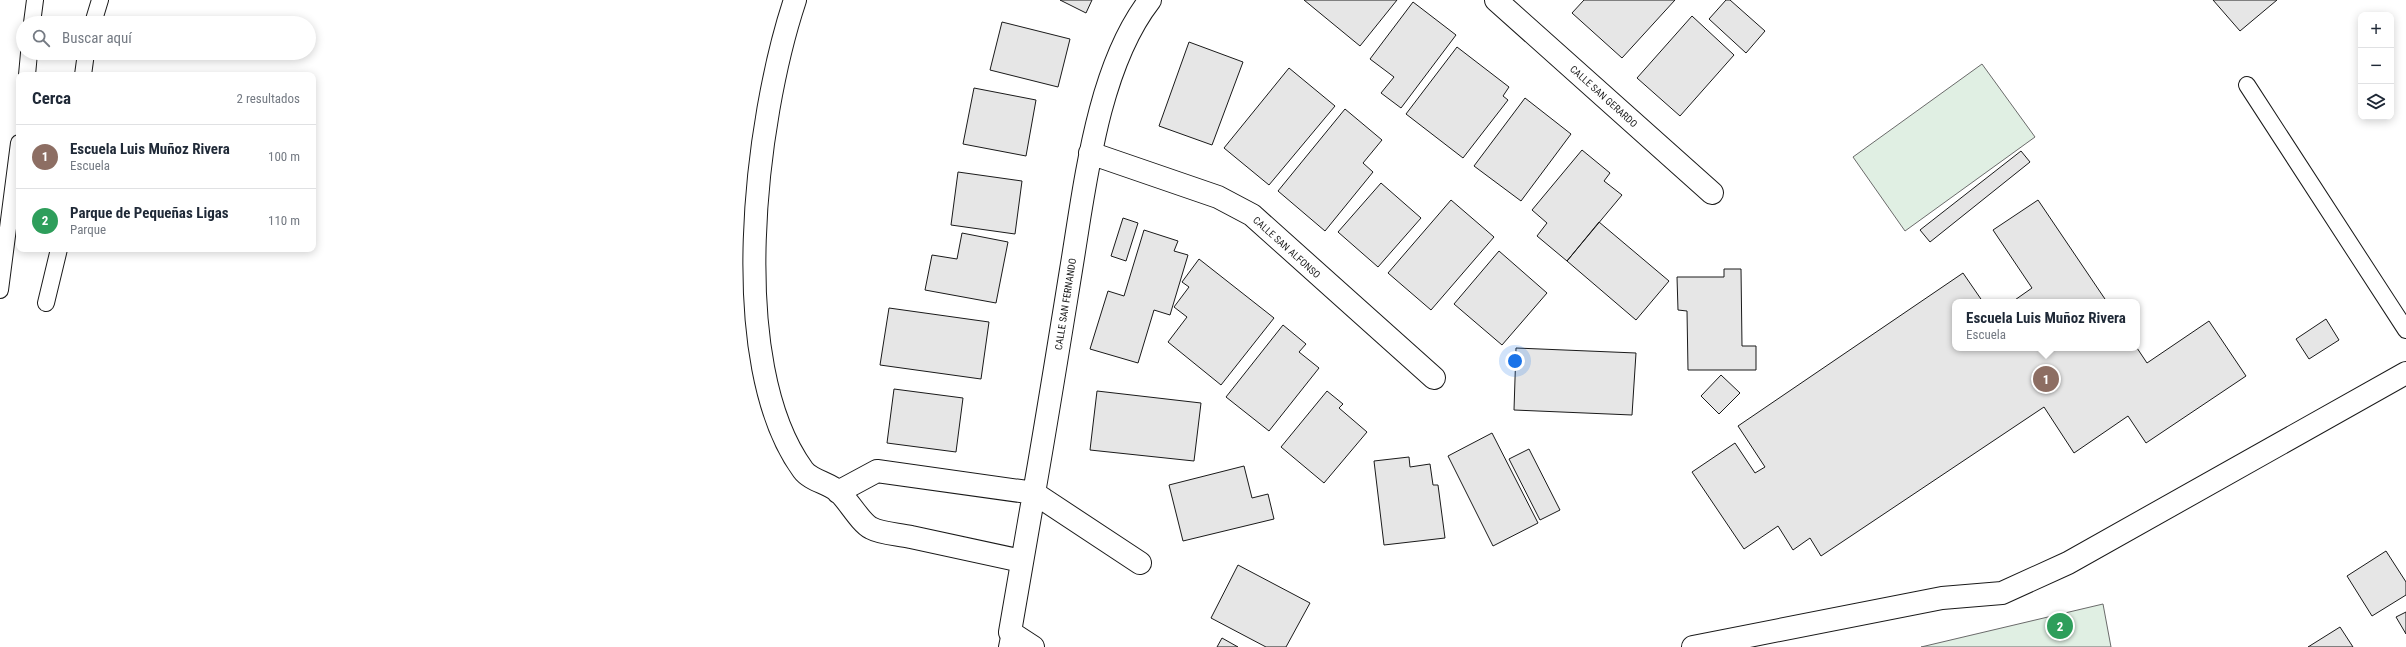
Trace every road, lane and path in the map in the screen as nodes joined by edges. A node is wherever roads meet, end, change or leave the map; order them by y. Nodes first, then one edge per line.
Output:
1 (35, 0) edge
2 (100, 0) edge
3 (795, 0) edge
4 (1150, 0) edge
5 (1496, 0) edge
6 (33, 16) edge
7 (95, 16) edge
8 (28, 60) edge
9 (85, 60) edge
10 (27, 72) edge
11 (83, 72) edge
12 (2247, 85) dead end
13 (1090, 153) junction
14 (16, 166) edge
15 (1712, 193) dead end
16 (59, 252) edge
17 (0, 290) edge
18 (46, 303) dead end
19 (2406, 330) edge
20 (2406, 373) edge
21 (1434, 378) dead end
22 (838, 492) junction
23 (1034, 493) junction
24 (1022, 561) junction
25 (1140, 563) dead end
26 (1009, 640) edge
27 (1033, 647) edge
28 (1693, 647) edge

1 - 6 lane
2 - 7 lane
3 - 22 street
4 - 13 street, CALLE SAN FERNANDO
5 - 15 street, CALLE SAN GERARDO
8 - 10 lane
9 - 11 lane
12 - 19 lane
13 - 21 street, CALLE SAN ALFONSO
13 - 23 street, CALLE SAN FERNANDO
14 - 17 lane
16 - 18 lane
20 - 28 street
22 - 23 street
22 - 24 street
23 - 24 street, CALLE SAN FERNANDO
23 - 25 street
24 - 26 street, CALLE SAN FERNANDO
26 - 27 street

